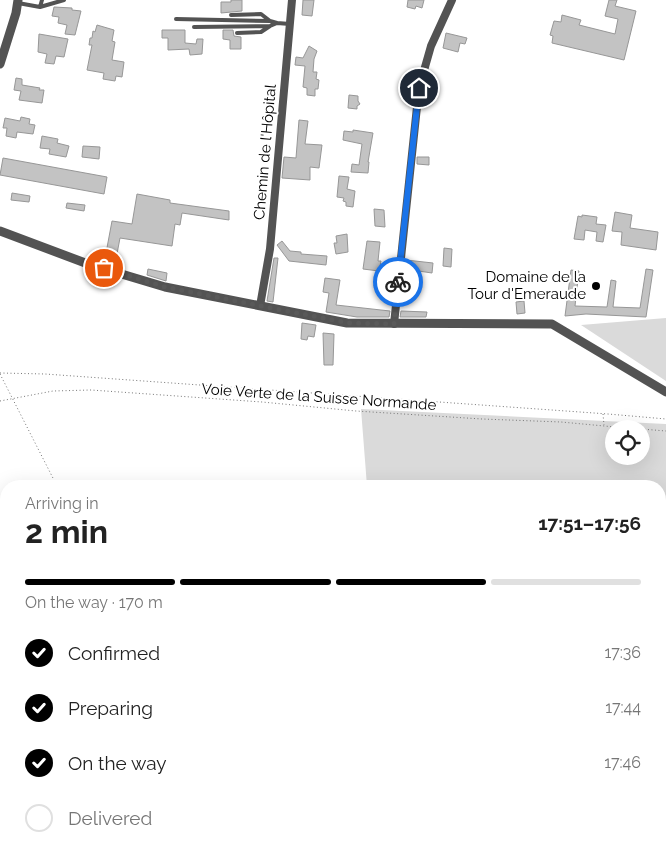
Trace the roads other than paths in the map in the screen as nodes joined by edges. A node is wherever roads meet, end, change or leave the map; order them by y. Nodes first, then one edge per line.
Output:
1 (42, 0) edge
2 (64, 0) edge
3 (292, 0) edge
4 (452, 0) edge
5 (18, 1) edge
6 (40, 8) junction
7 (231, 15) dead end
8 (176, 19) dead end
9 (270, 21) junction
10 (278, 23) junction
11 (290, 24) junction
12 (270, 26) junction
13 (194, 27) dead end
14 (237, 33) dead end
15 (0, 64) edge
16 (0, 231) edge
17 (260, 306) junction
18 (394, 324) junction
19 (666, 392) edge

1 - 6 lane
2 - 6 lane
3 - 11 street, Chemin de l'Hôpital
4 - 18 street
5 - 6 lane
5 - 15 street
7 - 9 lane
8 - 9 lane
9 - 10 lane
10 - 11 lane
10 - 12 lane
11 - 17 street, Chemin de l'Hôpital
12 - 13 lane
12 - 14 lane
16 - 17 street
17 - 18 street
18 - 19 street

